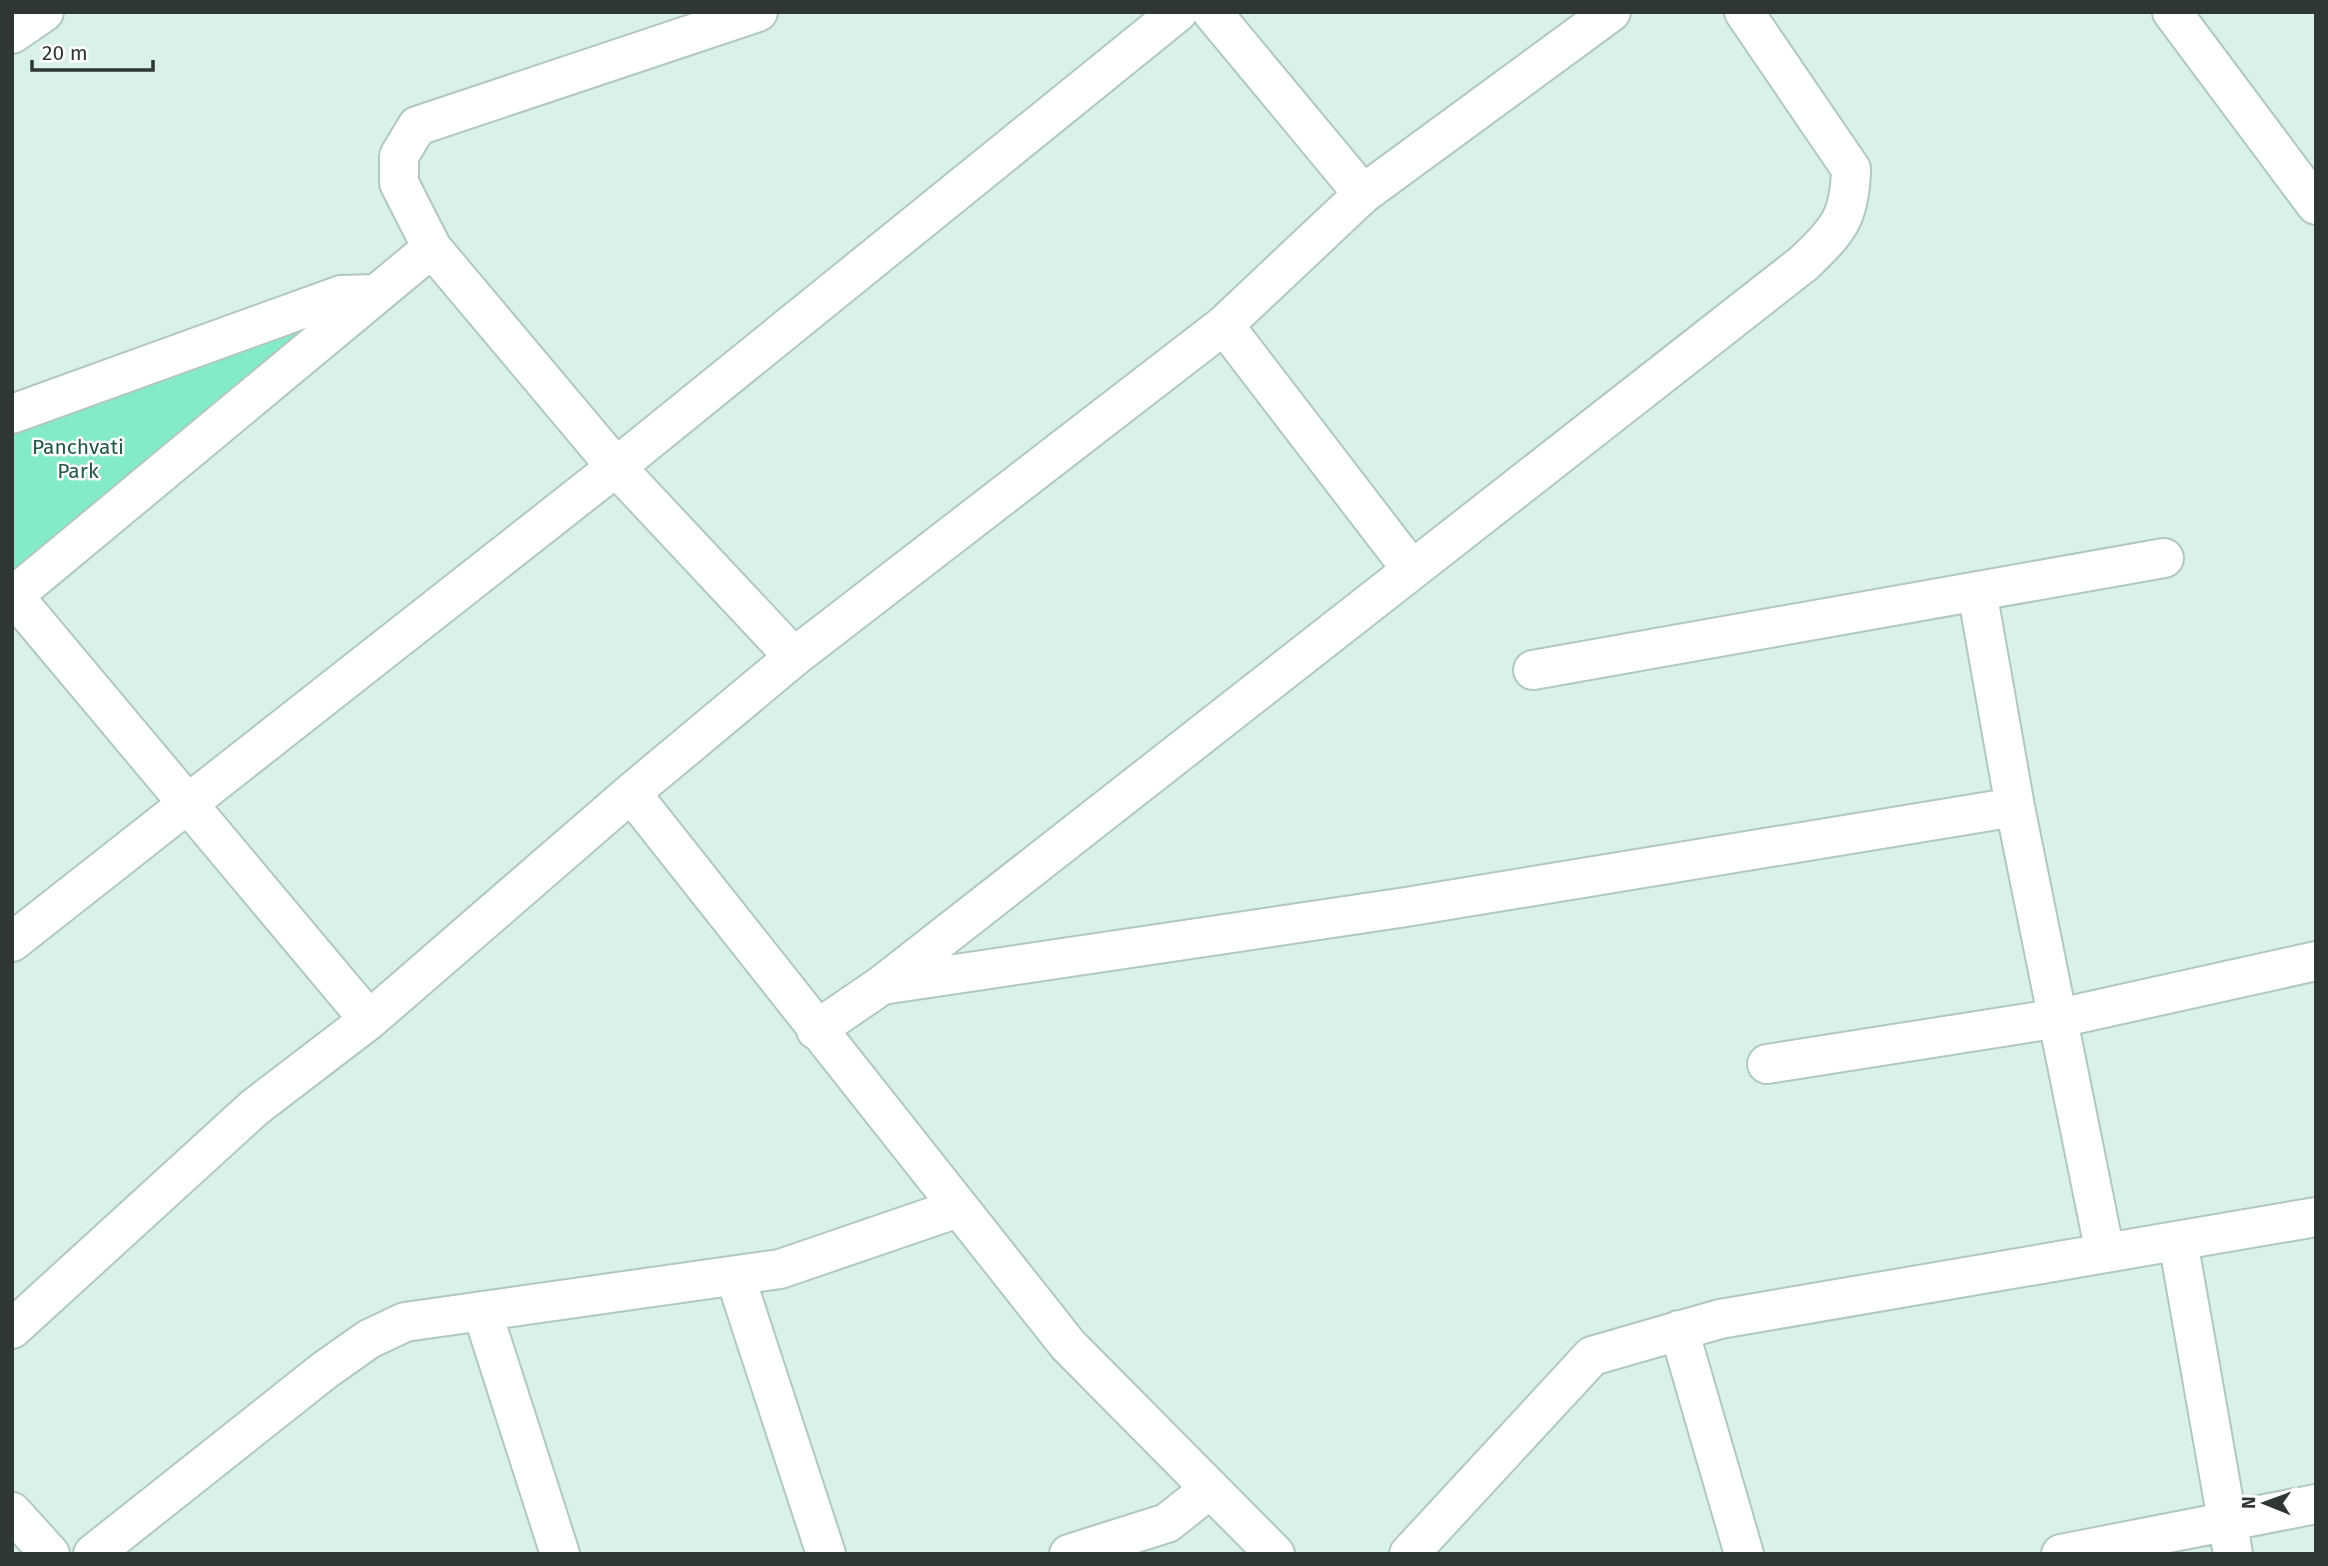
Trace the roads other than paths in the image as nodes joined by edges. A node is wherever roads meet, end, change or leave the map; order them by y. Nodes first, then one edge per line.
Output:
1 (44, 12) edge
2 (758, 12) edge
3 (1178, 12) edge
4 (1212, 12) edge
5 (1611, 12) edge
6 (1744, 12) edge
7 (2172, 12) edge
8 (12, 34) edge
9 (1363, 194) junction
10 (2316, 205) edge
11 (432, 247) junction
12 (376, 293) junction
13 (1224, 325) junction
14 (12, 414) edge
15 (616, 467) junction
16 (2164, 558) dead end
17 (1412, 570) junction
18 (1977, 591) junction
19 (13, 596) edge
20 (794, 657) junction
21 (1533, 670) dead end
22 (631, 793) junction
23 (189, 804) junction
24 (2015, 807) junction
25 (12, 942) edge
26 (2316, 961) edge
27 (882, 985) junction
28 (2059, 1018) junction
29 (369, 1020) junction
30 (816, 1030) junction
31 (1767, 1064) dead end
32 (958, 1208) junction
33 (2316, 1217) edge
34 (2178, 1241) junction
35 (2105, 1253) junction
36 (735, 1276) junction
37 (482, 1311) junction
38 (12, 1329) edge
39 (1679, 1330) junction
40 (1210, 1489) junction
41 (2316, 1504) edge
42 (12, 1512) edge
43 (2230, 1537) edge
44 (50, 1554) edge
45 (93, 1554) edge
46 (560, 1554) edge
47 (826, 1554) edge
48 (1069, 1554) edge
49 (1275, 1554) edge
50 (1409, 1554) edge
51 (1744, 1554) edge
52 (2061, 1554) edge

1 - 8 street
2 - 11 street
3 - 15 street
4 - 9 street
5 - 9 street
6 - 17 street
7 - 10 street
9 - 13 street
11 - 12 street
11 - 15 street
12 - 14 street
12 - 19 street
13 - 17 street
13 - 20 street
15 - 20 street
15 - 23 street
16 - 18 street
17 - 27 street
18 - 21 street
18 - 24 street
19 - 23 street
20 - 22 street
22 - 29 street
22 - 30 street
23 - 25 street
23 - 29 street
24 - 27 street
24 - 28 street
26 - 28 street
27 - 30 street
28 - 31 street
28 - 35 street
29 - 38 street
30 - 32 street
32 - 36 street
32 - 40 street
33 - 34 street
34 - 35 street
34 - 43 street
35 - 39 street
36 - 37 street
36 - 47 street
37 - 45 street
37 - 46 street
39 - 50 street
39 - 51 street
40 - 48 street
40 - 49 street
41 - 43 street
42 - 44 street
43 - 52 street

